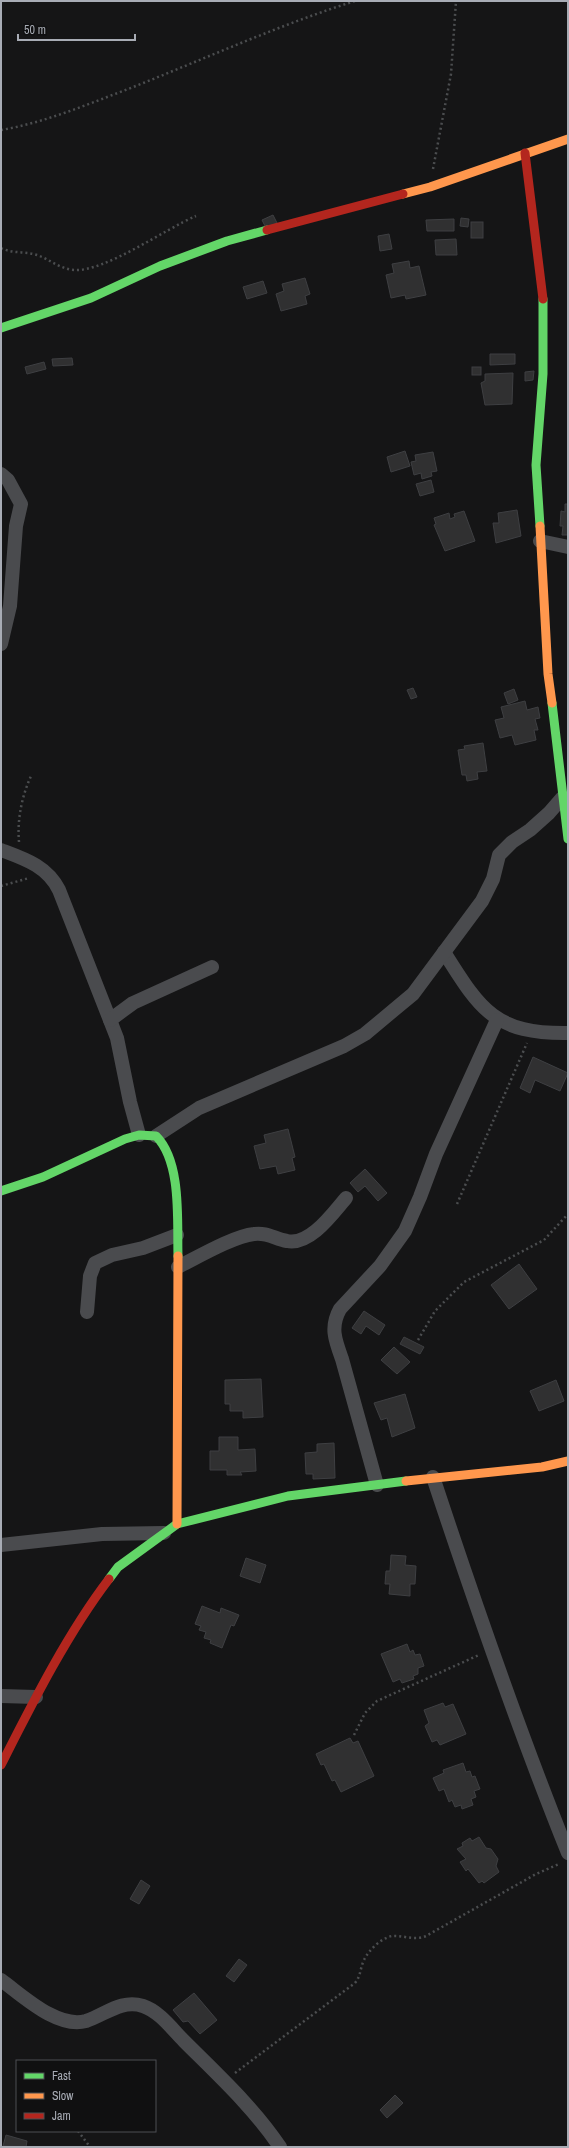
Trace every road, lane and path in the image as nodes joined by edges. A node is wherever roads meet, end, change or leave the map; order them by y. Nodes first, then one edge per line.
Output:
1 (356, 1) edge
2 (456, 1) edge
3 (1, 130) edge
4 (568, 138) edge
5 (525, 153) junction
6 (430, 187) junction
7 (196, 216) dead end
8 (1, 248) edge
9 (1, 328) edge
10 (1, 474) edge
11 (540, 541) junction
12 (568, 547) edge
13 (1, 644) edge
14 (31, 776) dead end
15 (562, 798) junction
16 (568, 839) edge
17 (1, 850) edge
18 (27, 860) junction
19 (47, 872) junction
20 (1, 886) edge
21 (444, 952) junction
22 (212, 967) dead end
23 (110, 1020) junction
24 (497, 1020) junction
25 (533, 1030) junction
26 (568, 1034) edge
27 (139, 1135) junction
28 (156, 1136) junction
29 (1, 1191) edge
30 (346, 1198) dead end
31 (457, 1204) dead end
32 (568, 1214) edge
33 (178, 1235) junction
34 (178, 1267) junction
35 (87, 1312) dead end
36 (418, 1340) dead end
37 (568, 1461) edge
38 (433, 1477) junction
39 (377, 1485) junction
40 (177, 1524) junction
41 (164, 1533) junction
42 (1, 1545) edge
43 (491, 1651) junction
44 (1, 1696) edge
45 (36, 1697) junction
46 (354, 1735) dead end
47 (1, 1765) edge
48 (564, 1858) edge
49 (1, 1980) edge
50 (224, 2082) junction
51 (79, 2132) edge
52 (90, 2147) edge
53 (280, 2147) edge

1 - 3 path
2 - 6 path
4 - 5 street
5 - 6 street
5 - 11 street
6 - 9 street
7 - 8 path
10 - 13 street
11 - 12 street
11 - 15 street
14 - 18 path
15 - 16 street
15 - 21 street
17 - 18 street
18 - 19 street
19 - 20 path
19 - 23 street
21 - 24 street
21 - 28 street
22 - 23 street
23 - 27 street
24 - 25 street
24 - 39 street
25 - 26 street
25 - 31 path
27 - 28 street
27 - 29 street
28 - 33 street
30 - 34 street
32 - 36 path
33 - 34 street
33 - 35 street
34 - 40 street
37 - 38 street
38 - 39 street
38 - 43 street
39 - 40 street
40 - 41 street
41 - 42 street
41 - 45 street
43 - 46 path
43 - 48 street
44 - 45 street
45 - 47 street
48 - 50 path
49 - 50 street
50 - 53 street
51 - 52 path

